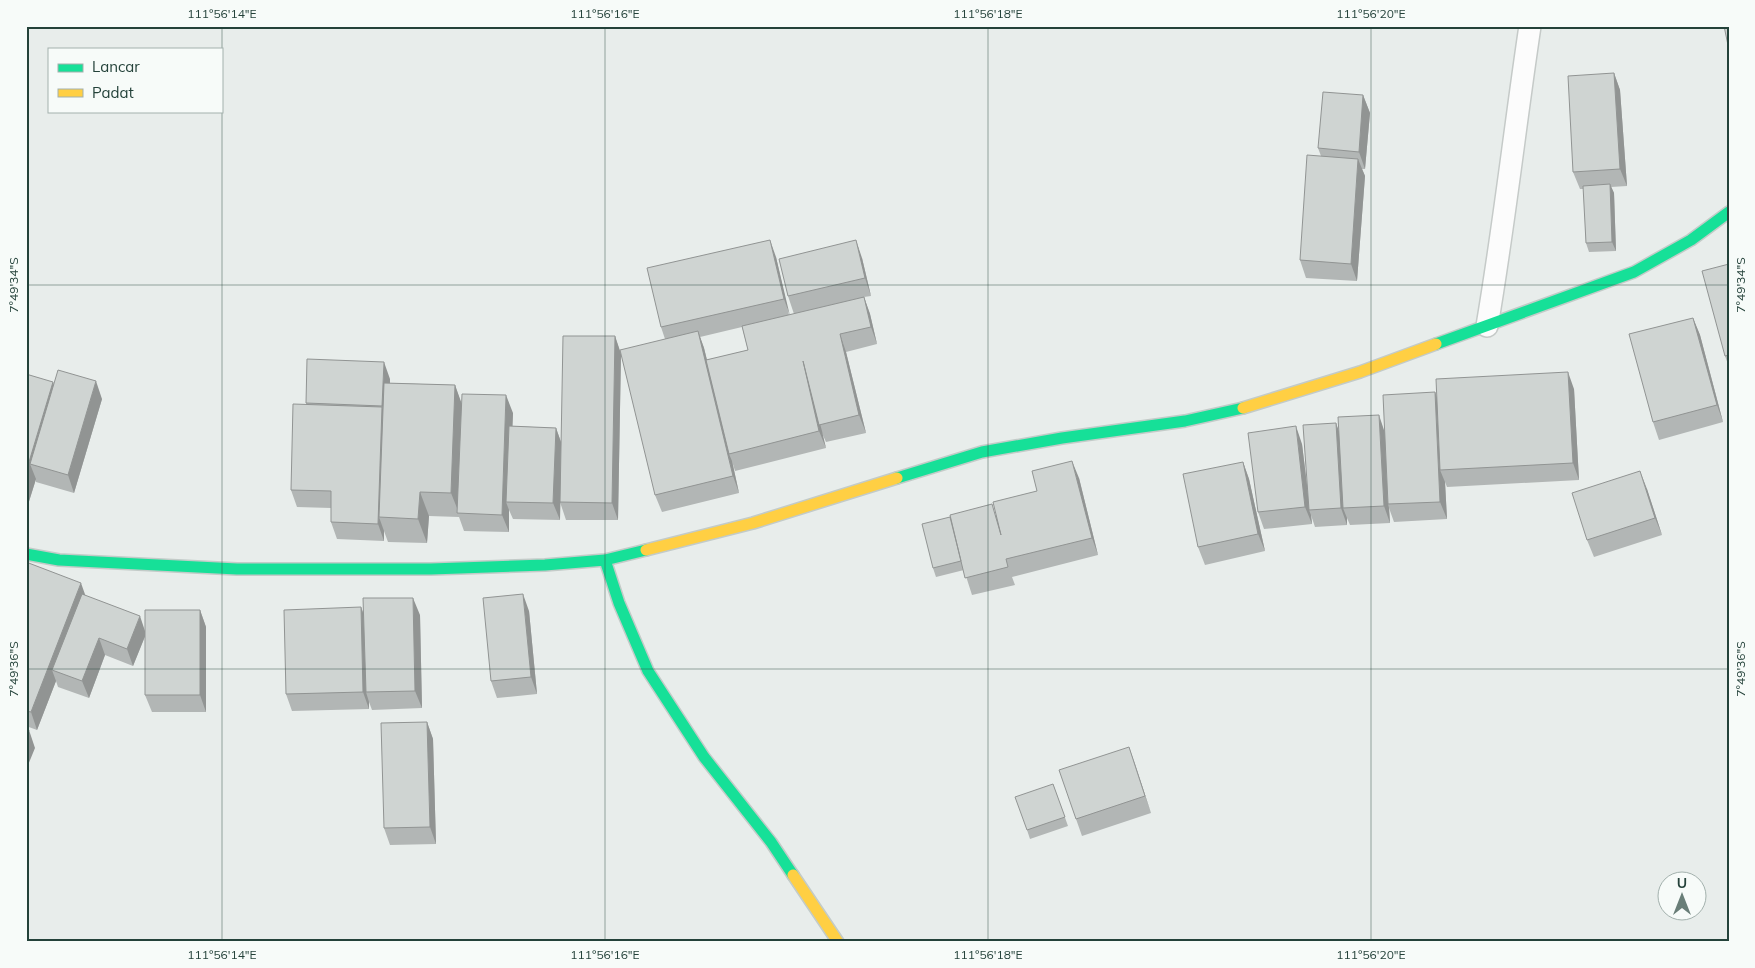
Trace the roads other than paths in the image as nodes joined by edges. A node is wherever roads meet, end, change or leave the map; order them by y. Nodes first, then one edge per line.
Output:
1 (1530, 26) edge
2 (1729, 212) edge
3 (1487, 326) junction
4 (26, 554) edge
5 (605, 560) junction
6 (838, 942) edge

1 - 3 lane
2 - 3 street
3 - 5 street
4 - 5 street
5 - 6 street

